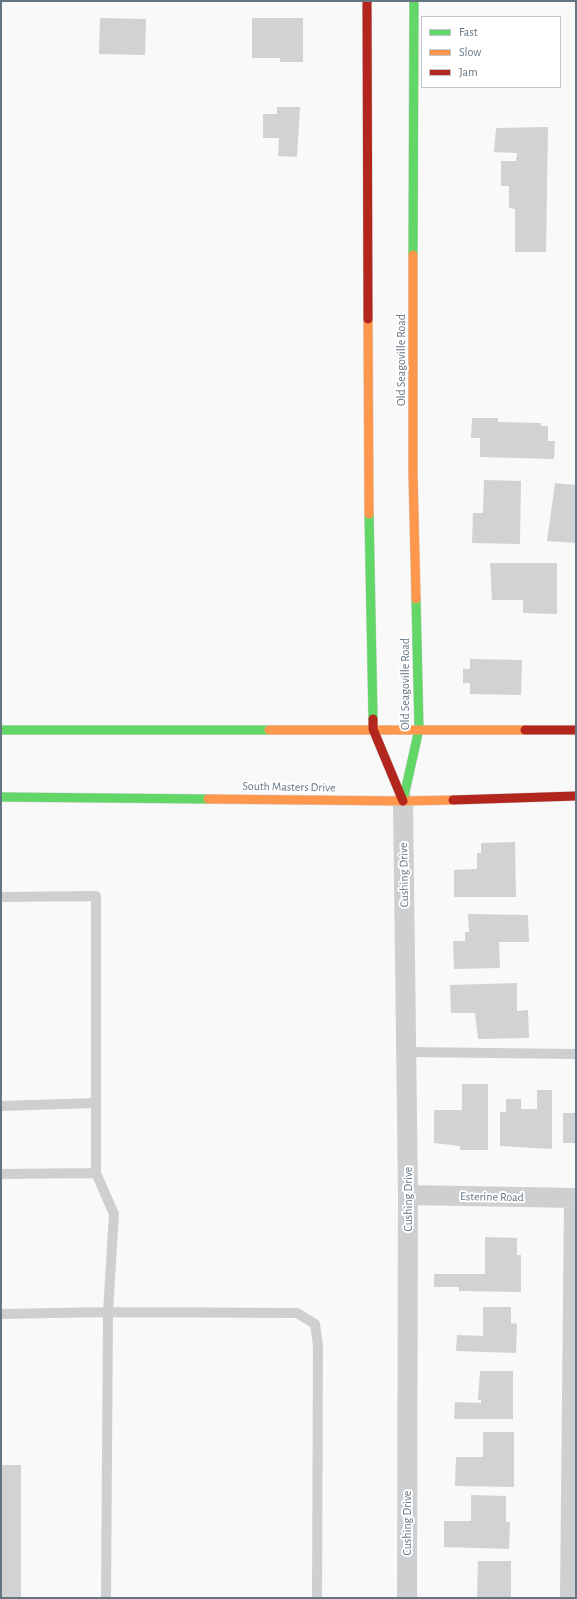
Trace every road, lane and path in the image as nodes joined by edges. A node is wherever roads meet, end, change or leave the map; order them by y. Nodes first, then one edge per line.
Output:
1 (367, 1) edge
2 (414, 1) edge
3 (373, 729) junction
4 (419, 729) junction
5 (1, 730) edge
6 (576, 730) edge
7 (576, 796) edge
8 (1, 797) edge
9 (403, 801) junction
10 (1, 897) edge
11 (406, 1052) junction
12 (576, 1054) edge
13 (96, 1103) junction
14 (1, 1106) edge
15 (1, 1174) edge
16 (96, 1174) junction
17 (408, 1195) junction
18 (575, 1198) edge
19 (108, 1312) junction
20 (1, 1314) edge
21 (106, 1598) edge
22 (317, 1598) edge
23 (407, 1598) edge
24 (570, 1598) edge

1 - 3 main road
2 - 4 main road, Old Seagoville Road
3 - 4 main road
3 - 5 main road
3 - 9 main road
4 - 6 main road
4 - 9 main road, Old Seagoville Road
7 - 9 main road, South Masters Drive
8 - 9 main road, South Masters Drive
9 - 11 street, Cushing Drive
10 - 13 lane
11 - 12 lane
11 - 17 street, Cushing Drive
13 - 14 lane
13 - 16 lane
15 - 16 lane
16 - 19 lane
17 - 18 street, Esterine Road
17 - 23 street, Cushing Drive
18 - 24 street
19 - 20 lane
19 - 21 lane
19 - 22 lane

